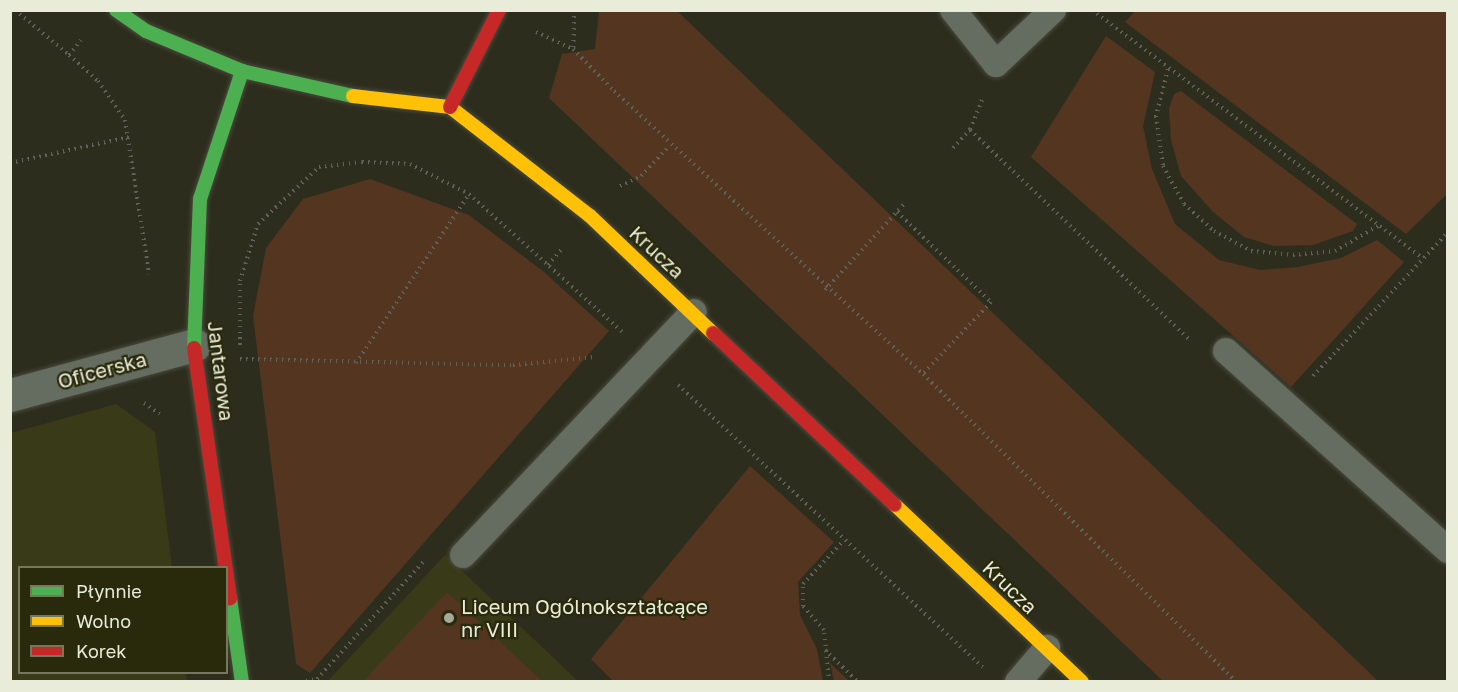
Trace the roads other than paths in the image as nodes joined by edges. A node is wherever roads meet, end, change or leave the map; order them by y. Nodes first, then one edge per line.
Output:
1 (116, 10) edge
2 (499, 10) edge
3 (953, 10) edge
4 (1053, 10) edge
5 (242, 71) junction
6 (450, 107) junction
7 (694, 312) junction
8 (194, 345) junction
9 (1226, 351) dead end
10 (10, 395) edge
11 (1448, 550) edge
12 (463, 555) dead end
13 (226, 566) edge
14 (228, 583) edge
15 (1047, 648) junction
16 (242, 681) edge
17 (1018, 681) edge
18 (1082, 681) edge

1 - 5 street
2 - 6 street
3 - 4 lane
5 - 6 street
5 - 8 street, Jantarowa
6 - 7 street, Krucza
7 - 12 lane
7 - 15 street, Krucza
8 - 10 street, Oficerska
8 - 13 street, Jantarowa
9 - 11 lane
14 - 16 street, Jantarowa
15 - 17 lane
15 - 18 street, Krucza

